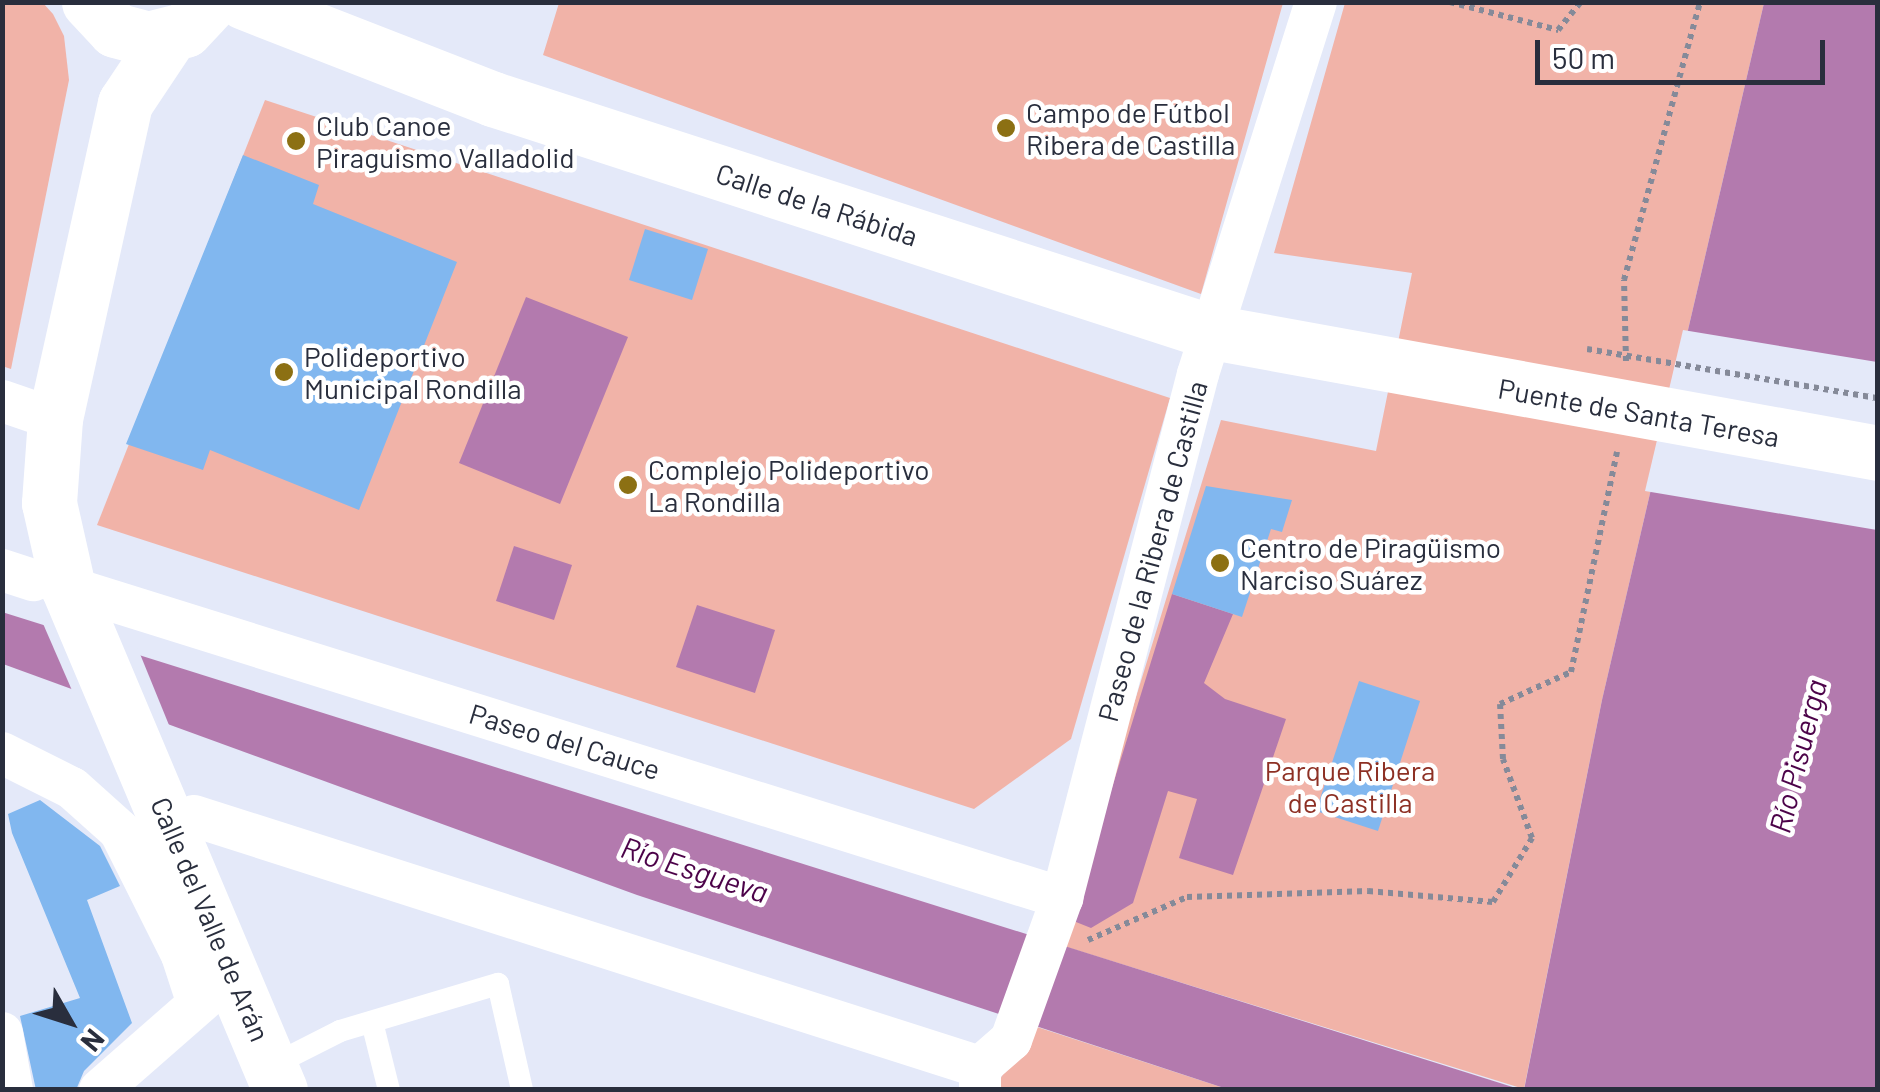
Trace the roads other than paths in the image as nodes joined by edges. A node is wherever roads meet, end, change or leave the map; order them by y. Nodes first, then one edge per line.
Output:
1 (211, 2) edge
2 (244, 2) edge
3 (1316, 2) edge
4 (102, 16) edge
5 (169, 37) junction
6 (125, 102) junction
7 (1212, 332) junction
8 (1400, 371) joint
9 (2, 401) edge
10 (54, 419) junction
11 (1878, 454) edge
12 (35, 579) edge
13 (2, 753) edge
14 (194, 816) dead end
15 (1056, 916) junction
16 (216, 988) junction
17 (372, 1022) junction
18 (2, 1034) edge
19 (276, 1077) edge
20 (980, 1078) edge
21 (12, 1090) edge
22 (100, 1090) edge
23 (389, 1090) edge
24 (522, 1090) edge

1 - 5 main road
2 - 7 main road, Calle de la Rábida
3 - 7 street, Paseo de la Ribera de Castilla
4 - 5 main road
4 - 6 main road
5 - 6 main road
6 - 10 main road, Calle del Valle de Arán
7 - 8 main road, Calle de la Rábida
7 - 15 street, Paseo de la Ribera de Castilla
8 - 11 main road, Puente de Santa Teresa
9 - 10 street
10 - 12 main road, Calle del Valle de Arán
12 - 15 street, Paseo del Cauce
12 - 16 main road, Calle del Valle de Arán
13 - 16 street, Calle del Valle de Arán
14 - 20 street
15 - 20 street, Paseo de la Ribera de Castilla
16 - 19 main road, Calle del Valle de Arán
16 - 22 street
17 - 19 lane
17 - 23 lane
17 - 24 lane
18 - 21 street

